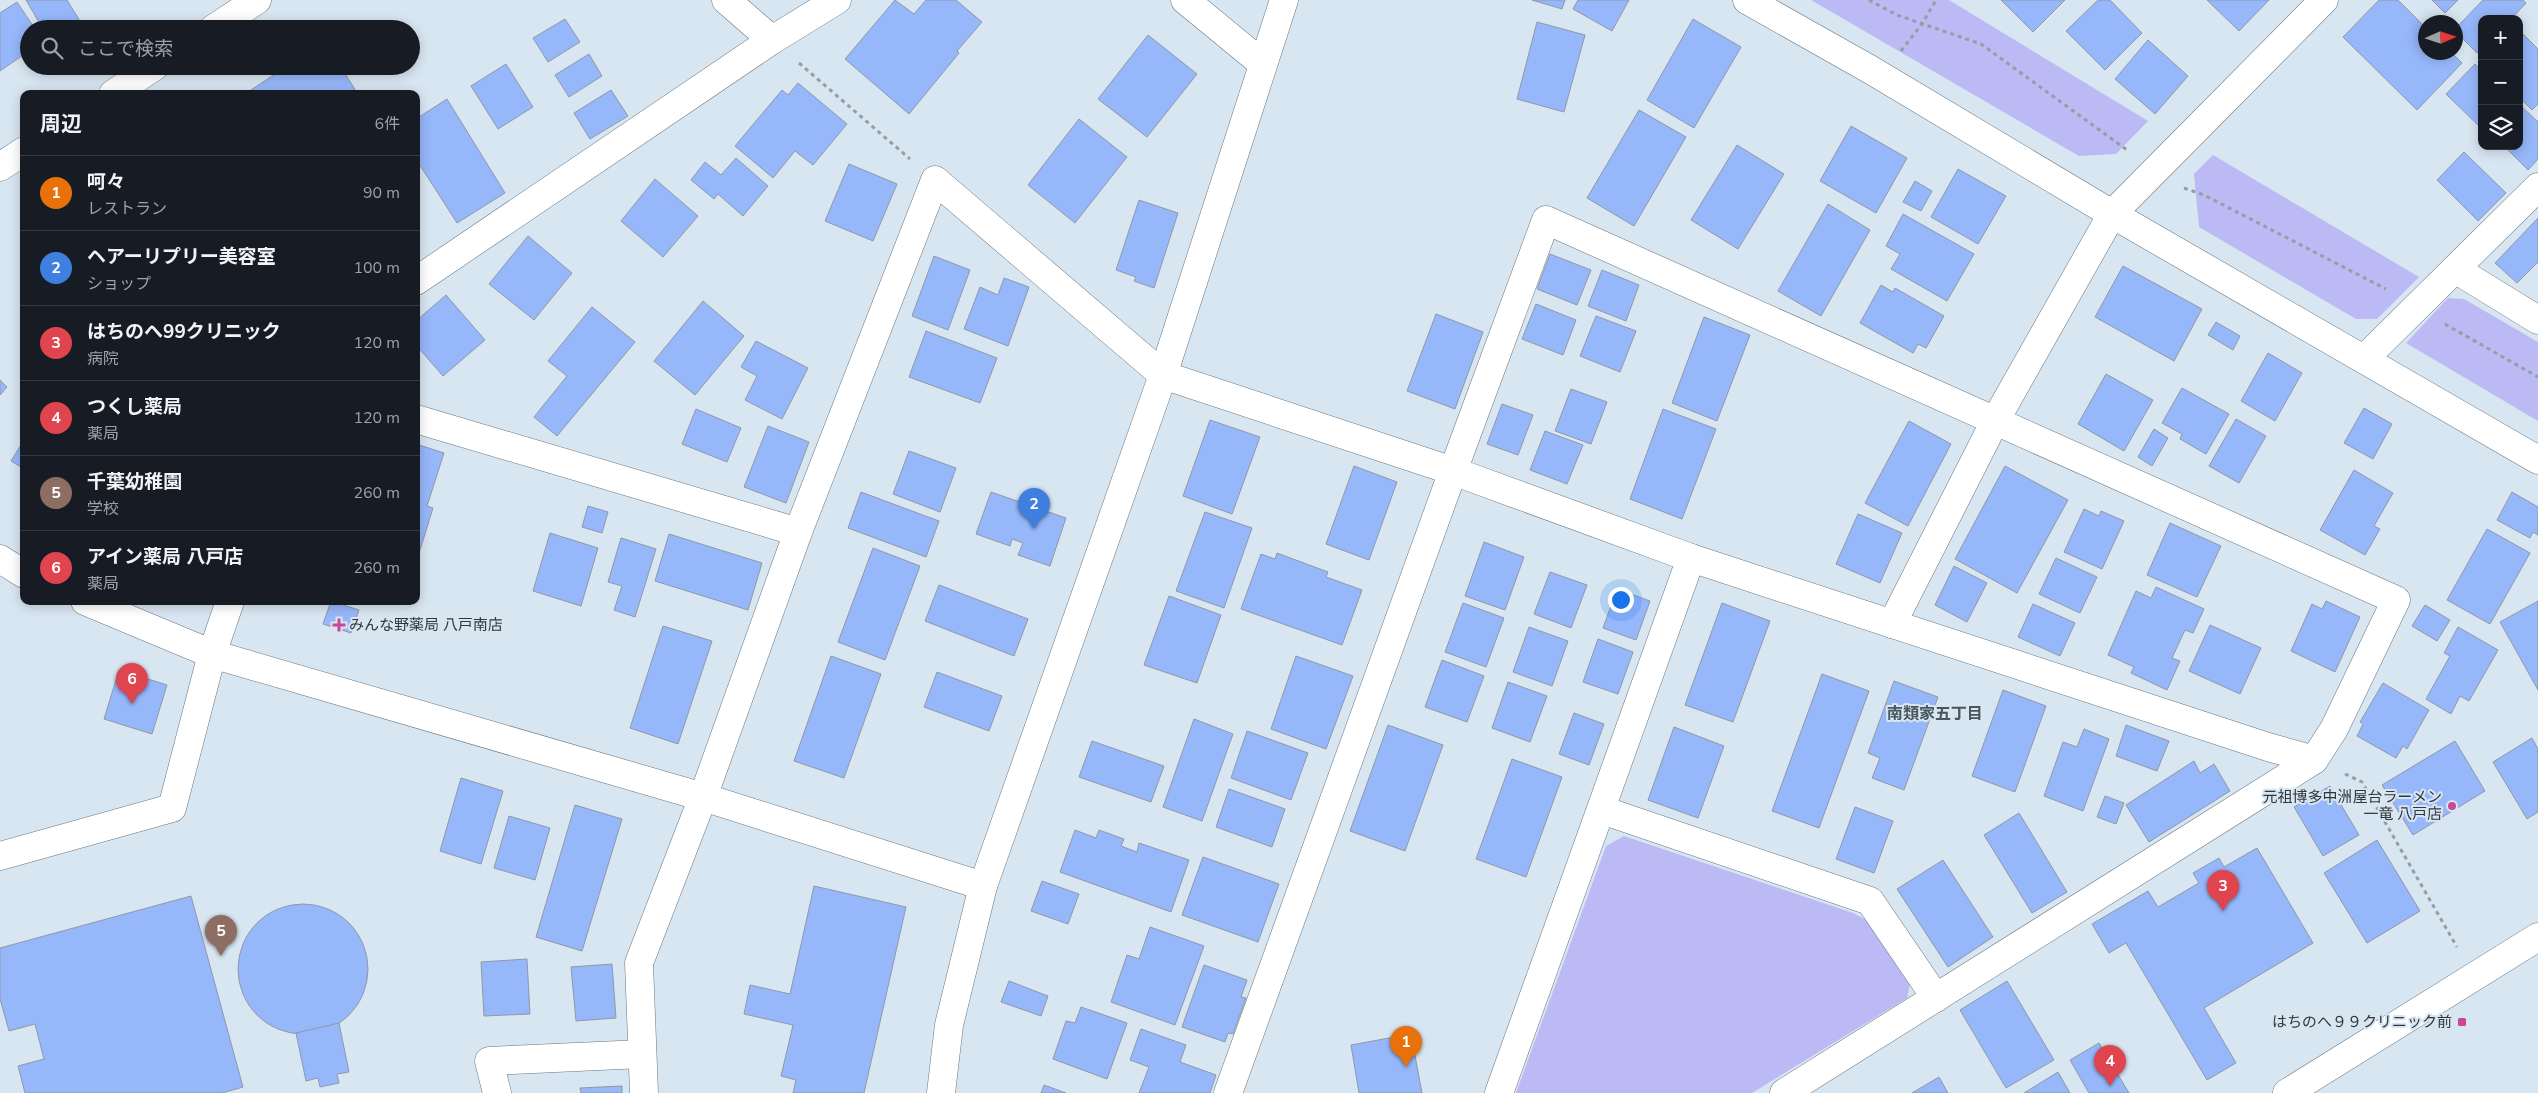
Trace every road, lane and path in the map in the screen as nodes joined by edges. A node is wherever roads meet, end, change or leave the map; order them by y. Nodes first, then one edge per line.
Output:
1 (257, 0) edge
2 (726, 0) edge
3 (837, 0) edge
4 (1184, 0) edge
5 (1284, 0) edge
6 (1747, 0) edge
7 (1869, 0) edge
8 (1936, 0) edge
9 (2324, 0) edge
10 (227, 20) edge
11 (1922, 24) junction
12 (772, 40) junction
13 (1896, 58) dead end
14 (1263, 64) junction
15 (142, 75) edge
16 (119, 90) edge
17 (2130, 152) dead end
18 (20, 154) edge
19 (0, 167) edge
20 (935, 180) junction
21 (2180, 186) dead end
22 (2538, 187) edge
23 (2112, 214) junction
24 (2455, 269) junction
25 (420, 278) edge
26 (2418, 306) junction
27 (2538, 320) edge
28 (2364, 359) junction
29 (1163, 375) junction
30 (2538, 377) edge
31 (420, 420) edge
32 (1995, 421) junction
33 (2538, 460) edge
34 (1453, 471) junction
35 (798, 532) junction
36 (1691, 558) junction
37 (0, 559) edge
38 (20, 572) edge
39 (95, 605) edge
40 (229, 605) edge
41 (1892, 624) junction
42 (212, 654) junction
43 (2314, 760) junction
44 (703, 797) junction
45 (1602, 810) junction
46 (0, 856) edge
47 (983, 886) junction
48 (2538, 937) edge
49 (2460, 952) dead end
50 (1936, 998) junction
51 (642, 1054) dead end
52 (497, 1093) edge
53 (644, 1093) edge
54 (942, 1093) edge
55 (1228, 1093) edge
56 (1499, 1093) edge
57 (1784, 1093) edge
58 (2287, 1093) edge

1 - 10 street
2 - 12 street
3 - 12 street
4 - 14 street
5 - 14 street
6 - 23 street
7 - 11 path
8 - 11 path
9 - 23 street
11 - 13 path
11 - 17 path
12 - 20 path
12 - 25 street
14 - 29 street
15 - 16 street
18 - 19 street
20 - 29 street
20 - 35 street
21 - 26 path
22 - 24 street
23 - 28 street
23 - 32 street
24 - 26 street
24 - 27 street
26 - 28 street
26 - 30 path
28 - 33 street
29 - 34 street
29 - 47 street
31 - 35 street
32 - 34 street
32 - 41 street
32 - 43 street
34 - 36 street
34 - 55 street
35 - 44 street
36 - 41 street
36 - 45 street
37 - 38 street
39 - 42 street
40 - 42 street
41 - 43 street
42 - 44 street
42 - 46 street
43 - 49 path
43 - 50 street
44 - 47 street
44 - 53 street
45 - 50 street
45 - 56 street
47 - 54 street
48 - 58 street
50 - 57 street
51 - 52 street

